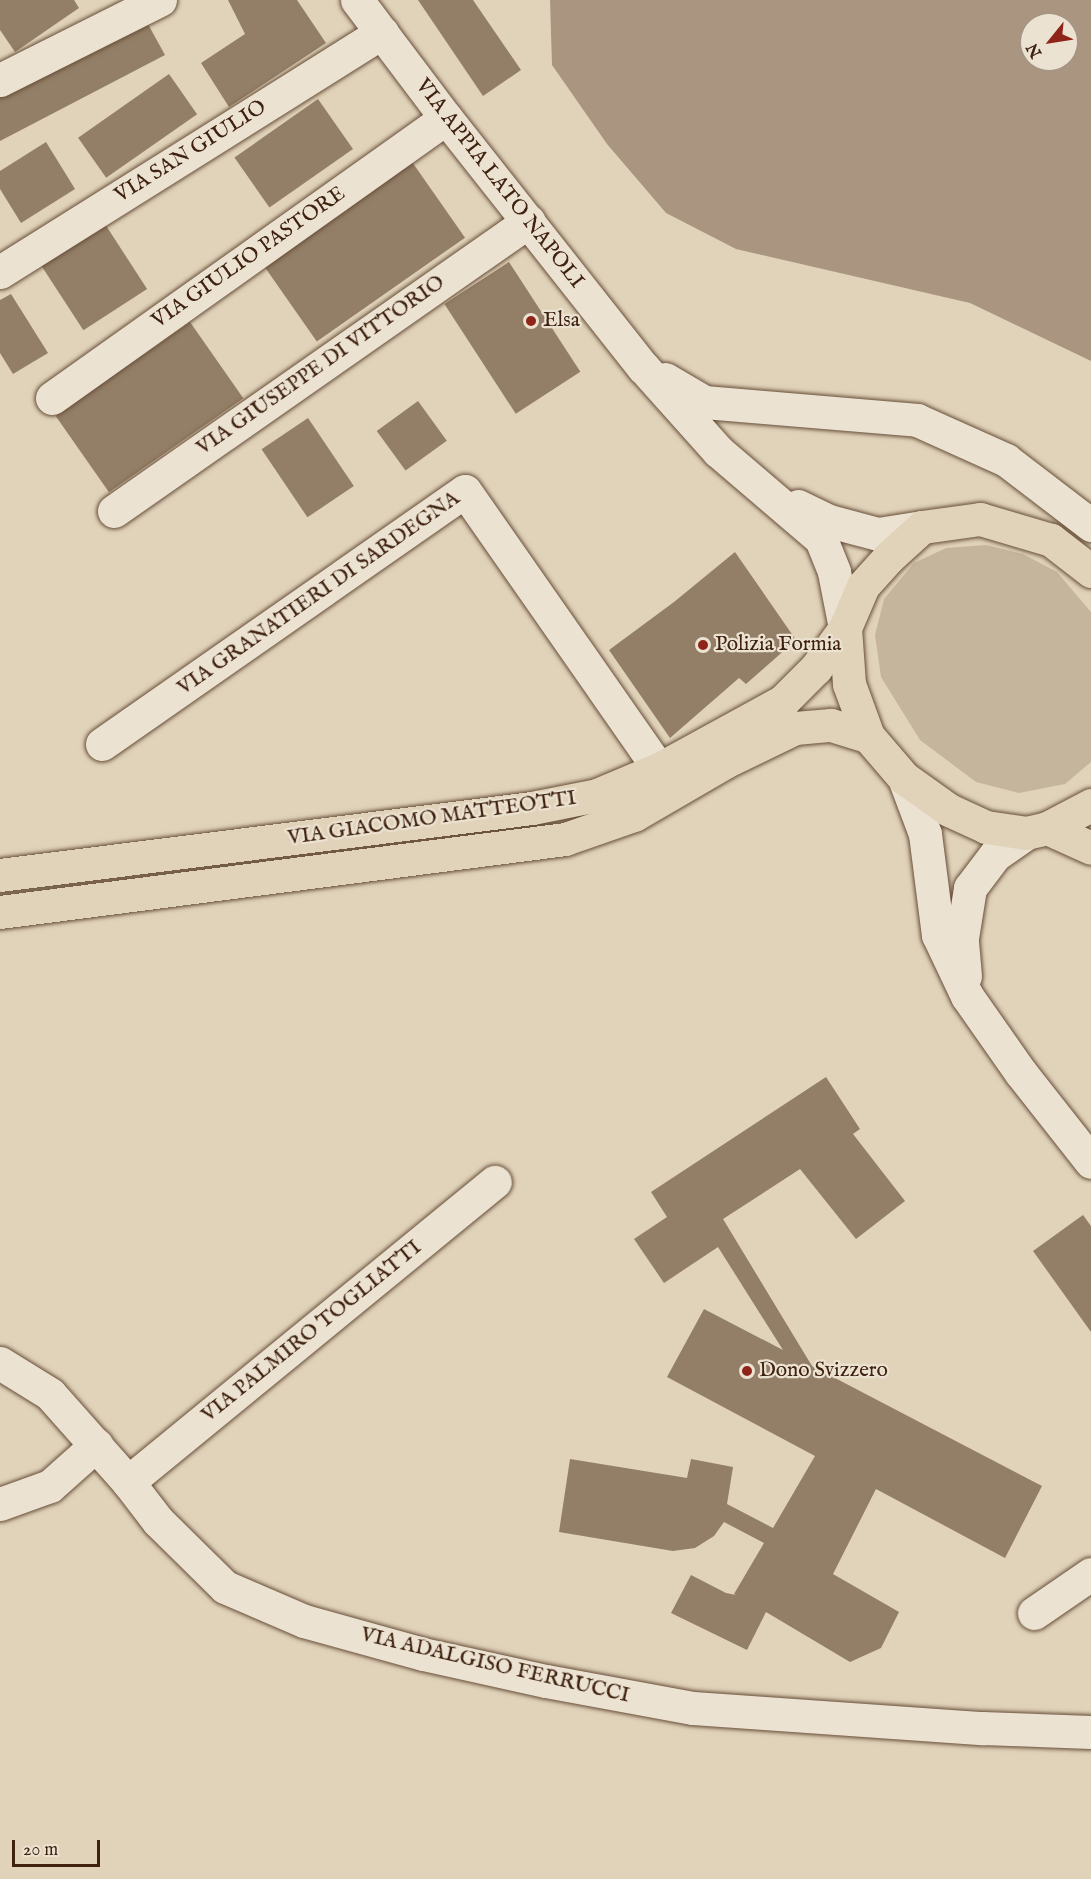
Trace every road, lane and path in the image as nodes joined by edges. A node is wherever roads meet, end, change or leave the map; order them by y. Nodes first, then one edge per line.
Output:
1 (160, 0) edge
2 (357, 0) edge
3 (382, 32) junction
4 (0, 80) edge
5 (446, 118) junction
6 (529, 221) junction
7 (0, 272) edge
8 (643, 367) junction
9 (52, 398) dead end
10 (769, 493) junction
11 (114, 511) dead end
12 (1091, 525) edge
13 (922, 527) junction
14 (1091, 571) edge
15 (845, 628) junction
16 (868, 736) junction
17 (102, 744) dead end
18 (659, 769) junction
19 (904, 778) junction
20 (1091, 805) edge
21 (1036, 831) junction
22 (1091, 848) edge
23 (0, 875) edge
24 (0, 912) edge
25 (968, 996) junction
26 (1089, 1156) edge
27 (495, 1182) dead end
28 (0, 1363) edge
29 (96, 1445) junction
30 (128, 1482) junction
31 (0, 1504) edge
32 (1091, 1574) edge
33 (1034, 1613) dead end
34 (1091, 1732) edge

1 - 4 street
2 - 3 street, VIA APPIA LATO NAPOLI
3 - 5 street, VIA APPIA LATO NAPOLI
3 - 7 street, VIA SAN GIULIO
5 - 6 street, VIA APPIA LATO NAPOLI
5 - 9 street, VIA GIULIO PASTORE
6 - 8 street, VIA APPIA LATO NAPOLI
6 - 11 street, VIA GIUSEPPE DI VITTORIO
8 - 10 street, VIA APPIA LATO NAPOLI
8 - 12 street, VIA APPIA LATO NAPOLI
10 - 13 street, VIA APPIA LATO NAPOLI
10 - 15 street, VIA APPIA LATO NAPOLI
13 - 14 main road
13 - 15 main road
15 - 16 main road
15 - 18 main road, VIA GIACOMO MATTEOTTI
16 - 19 main road
16 - 24 main road, VIA GIACOMO MATTEOTTI
17 - 18 street, VIA GRANATIERI DI SARDEGNA
18 - 23 main road, VIA GIACOMO MATTEOTTI
19 - 21 main road
19 - 25 street
20 - 21 main road
21 - 22 main road
21 - 25 street
25 - 26 street
27 - 30 street, VIA PALMIRO TOGLIATTI
28 - 29 street, VIA ADALGISO FERRUCCI
29 - 30 street, VIA ADALGISO FERRUCCI
29 - 31 street
30 - 34 street, VIA ADALGISO FERRUCCI
32 - 33 street

